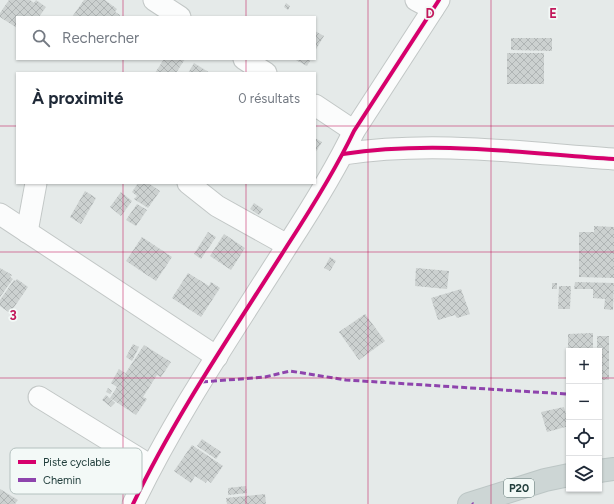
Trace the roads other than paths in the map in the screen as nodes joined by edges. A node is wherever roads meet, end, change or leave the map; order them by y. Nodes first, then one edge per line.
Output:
1 (154, 0) edge
2 (429, 3) edge
3 (178, 16) edge
4 (246, 60) edge
5 (264, 72) edge
6 (316, 106) edge
7 (354, 131) junction
8 (343, 154) junction
9 (614, 159) edge
10 (36, 184) edge
11 (189, 184) edge
12 (0, 214) edge
13 (27, 232) junction
14 (287, 245) junction
15 (217, 357) junction
16 (39, 397) dead end
17 (122, 448) edge
18 (142, 460) edge
19 (151, 466) junction
20 (602, 470) edge
21 (614, 470) edge
22 (566, 476) edge
23 (142, 485) edge
24 (138, 494) edge
25 (133, 504) edge
26 (469, 504) edge

1 - 3 street
2 - 7 street
4 - 5 street
6 - 7 street
7 - 8 street
8 - 9 street
8 - 14 street
10 - 13 street
11 - 14 street
12 - 13 street
13 - 15 street
14 - 15 street
15 - 19 street
16 - 17 street
18 - 19 street
19 - 23 street
20 - 21 main road
22 - 26 main road, P20
24 - 25 street

